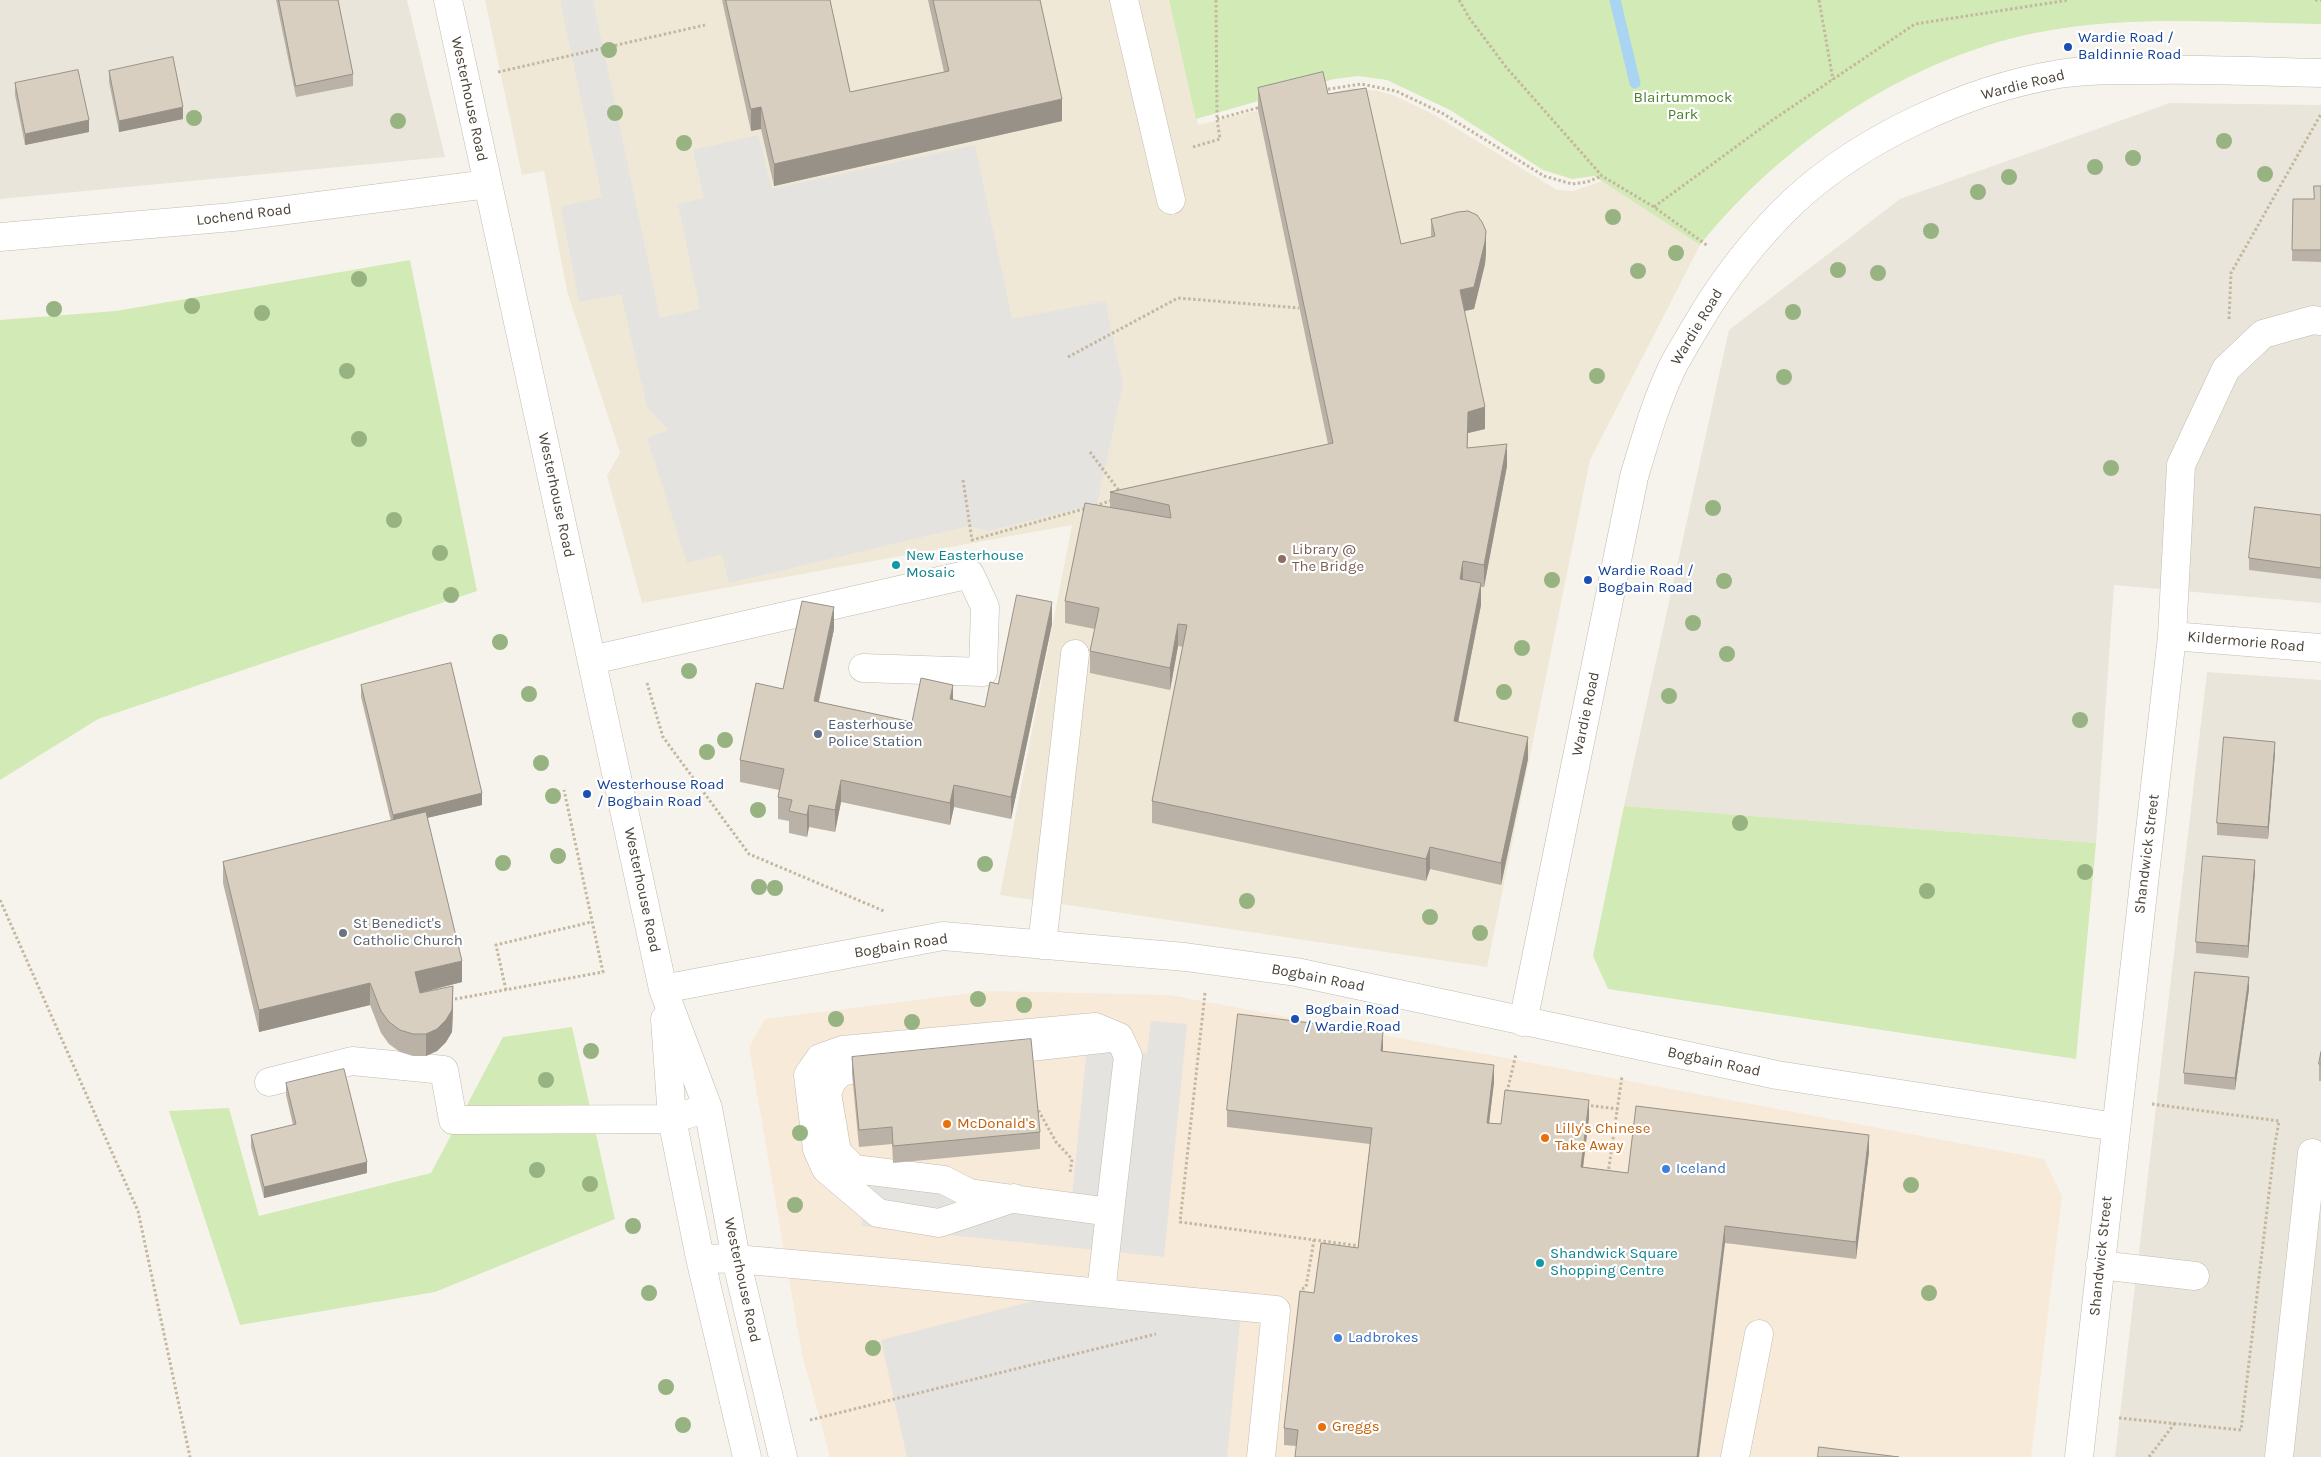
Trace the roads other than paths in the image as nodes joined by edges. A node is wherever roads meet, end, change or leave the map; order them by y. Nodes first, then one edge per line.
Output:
1 (448, 0) edge
2 (1124, 0) edge
3 (2321, 73) edge
4 (488, 184) junction
5 (1170, 200) dead end
6 (0, 237) edge
7 (2321, 321) edge
8 (2172, 636) junction
9 (2321, 648) edge
10 (1075, 654) dead end
11 (592, 660) junction
12 (863, 668) dead end
13 (1042, 945) junction
14 (663, 989) junction
15 (1523, 1022) junction
16 (1119, 1037) junction
17 (269, 1082) dead end
18 (708, 1108) junction
19 (672, 1119) junction
20 (2116, 1127) junction
21 (2301, 1153) edge
22 (1014, 1198) junction
23 (1110, 1212) junction
24 (700, 1258) junction
25 (736, 1259) junction
26 (2100, 1265) junction
27 (2195, 1276) dead end
28 (1101, 1293) junction
29 (1759, 1334) dead end
30 (747, 1457) edge
31 (783, 1457) edge
32 (1261, 1457) edge
33 (1735, 1457) edge
34 (2079, 1457) edge
35 (2279, 1457) edge

1 - 4 street, Westerhouse Road
2 - 5 street
3 - 15 street, Wardie Road
4 - 6 street, Lochend Road
4 - 11 street, Westerhouse Road
7 - 8 street, Shandwick Street
8 - 9 street, Kildermorie Road
8 - 20 street, Shandwick Street
10 - 13 street
11 - 12 street
11 - 14 street, Westerhouse Road
13 - 14 street, Bogbain Road
13 - 15 street, Bogbain Road
14 - 18 street, Westerhouse Road
14 - 19 street, Westerhouse Road
15 - 20 street, Bogbain Road
16 - 22 street
16 - 22 street
16 - 23 street
17 - 19 street
18 - 19 street
18 - 25 street, Westerhouse Road
19 - 24 street, Westerhouse Road
20 - 26 street, Shandwick Street
21 - 35 street
22 - 23 street
23 - 28 street
24 - 25 street
24 - 30 street, Westerhouse Road
25 - 28 street
25 - 31 street, Westerhouse Road
26 - 27 street
26 - 34 street, Shandwick Street
28 - 32 street
29 - 33 street

